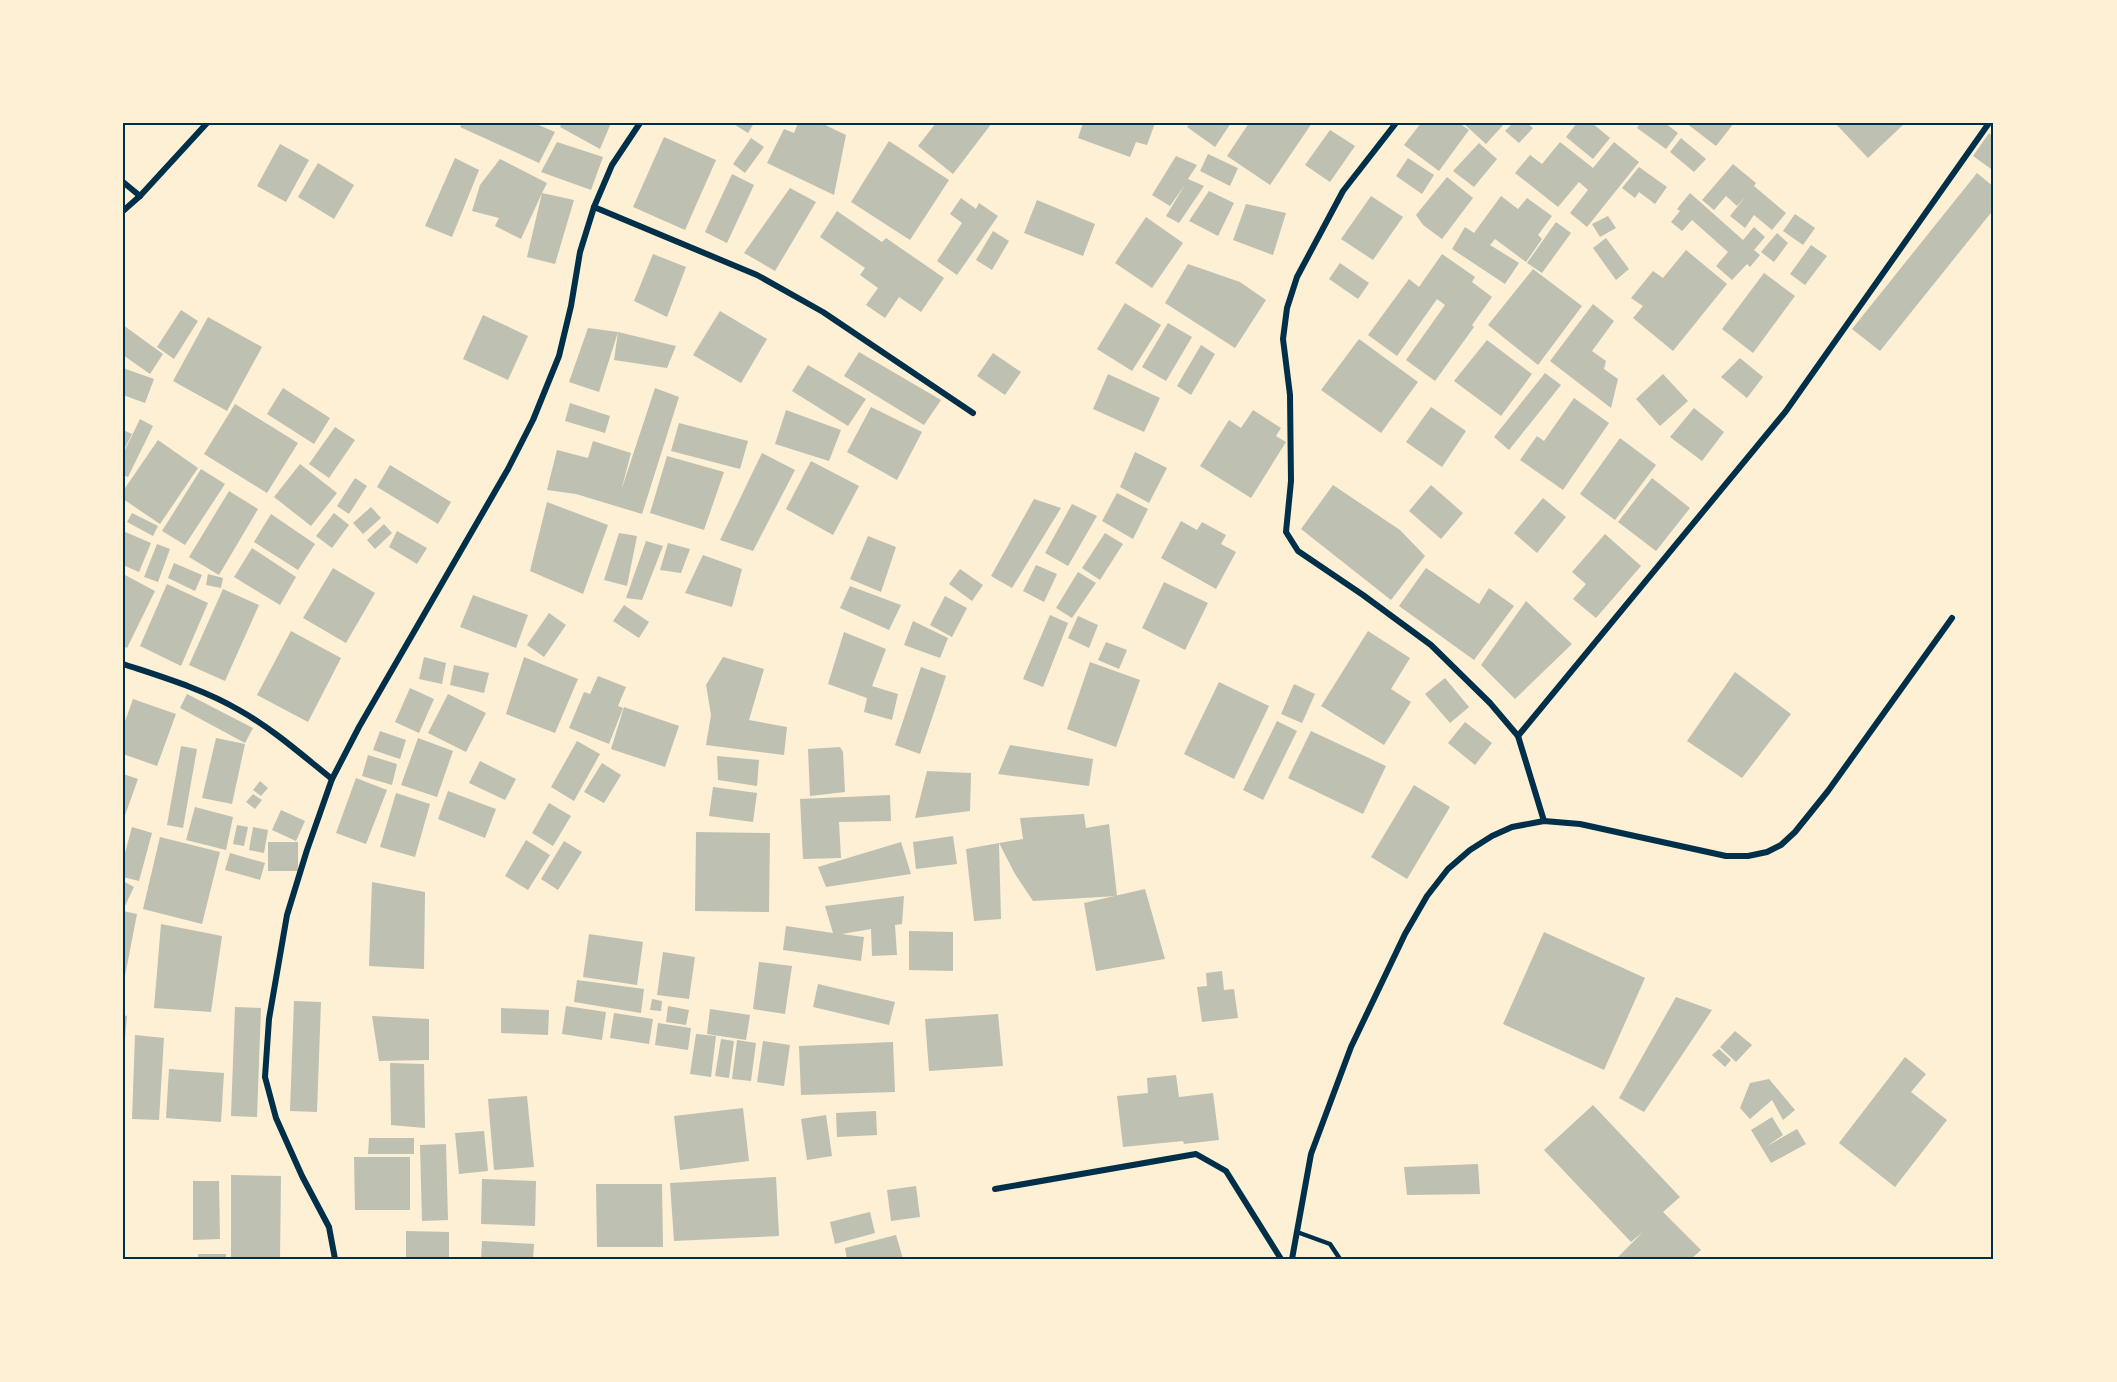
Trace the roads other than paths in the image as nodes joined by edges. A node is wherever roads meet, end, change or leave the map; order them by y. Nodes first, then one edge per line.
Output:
1 (207, 123) edge
2 (640, 123) edge
3 (1396, 123) edge
4 (1989, 123) edge
5 (123, 182) edge
6 (140, 196) junction
7 (594, 207) junction
8 (123, 211) edge
9 (973, 413) dead end
10 (1952, 618) dead end
11 (123, 664) edge
12 (1518, 736) junction
13 (332, 779) junction
14 (1544, 821) junction
15 (995, 1189) dead end
16 (1297, 1232) junction
17 (335, 1259) edge
18 (1281, 1259) edge
19 (1292, 1259) edge
20 (1340, 1259) edge

1 - 6 street
2 - 7 street
3 - 12 street
4 - 12 street
5 - 6 street
6 - 8 street
7 - 9 street
7 - 13 street
10 - 14 street
11 - 13 street
12 - 14 street
13 - 17 street
14 - 16 street
15 - 18 street
16 - 19 street
16 - 20 lane

